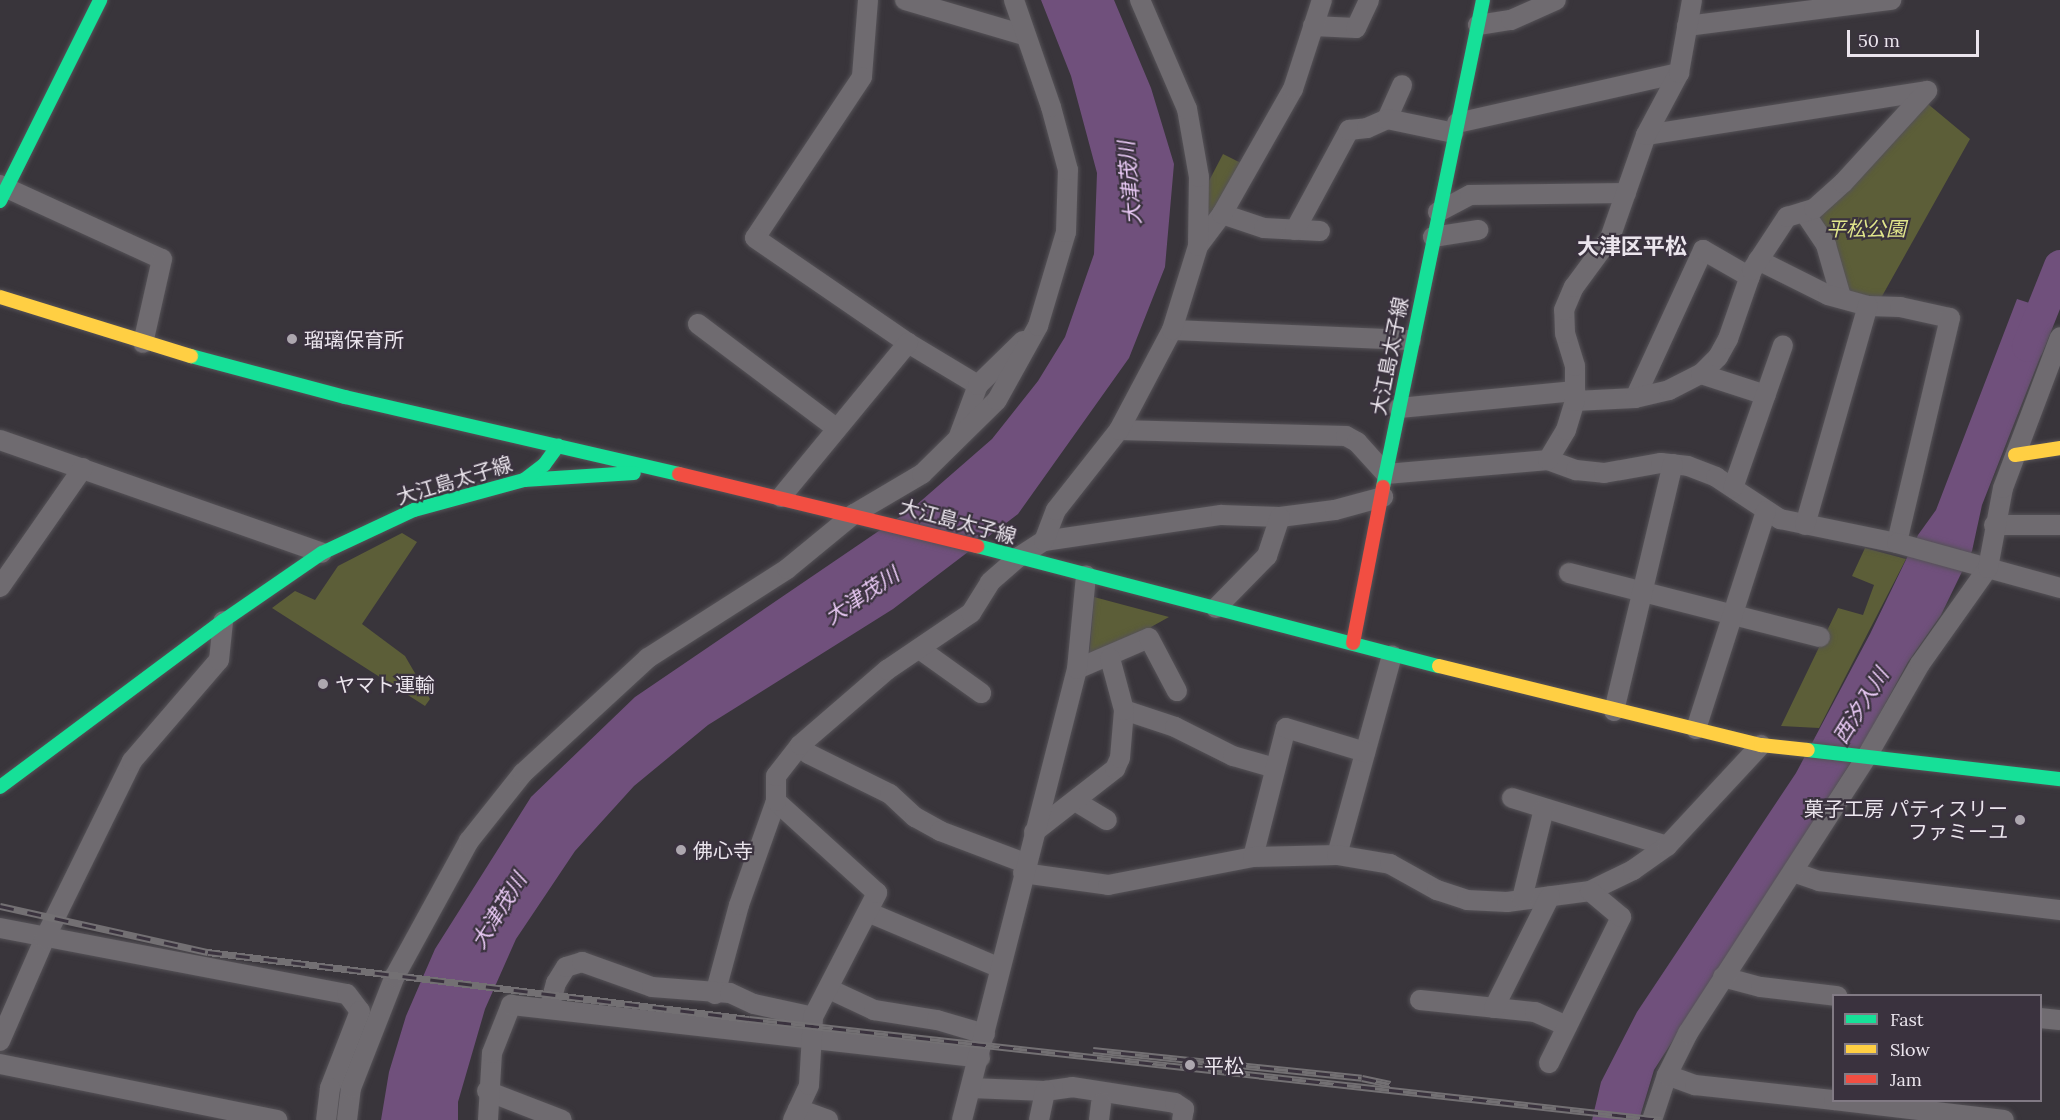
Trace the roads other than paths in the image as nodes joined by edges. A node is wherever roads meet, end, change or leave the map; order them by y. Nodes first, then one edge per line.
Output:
1 (100, 0) edge
2 (868, 0) edge
3 (905, 0) edge
4 (1014, 0) edge
5 (1140, 0) edge
6 (1322, 0) edge
7 (1369, 0) edge
8 (1483, 0) edge
9 (1556, 0) edge
10 (1692, 0) edge
11 (1891, 0) edge
12 (1478, 25) junction
13 (1313, 26) junction
14 (1687, 26) junction
15 (1024, 35) junction
16 (1679, 73) junction
17 (1402, 85) dead end
18 (1388, 119) junction
19 (1455, 128) junction
20 (1646, 135) junction
21 (2, 191) edge
22 (1626, 193) junction
23 (1804, 212) junction
24 (1438, 213) junction
25 (1222, 214) junction
26 (1295, 230) junction
27 (1478, 230) dead end
28 (1320, 231) dead end
29 (1432, 237) junction
30 (1198, 246) junction
31 (1754, 269) junction
32 (0, 297) edge
33 (1841, 297) junction
34 (1868, 306) junction
35 (698, 324) dead end
36 (1038, 326) junction
37 (1172, 330) junction
38 (2060, 337) edge
39 (1411, 340) junction
40 (143, 343) junction
41 (909, 343) junction
42 (1784, 345) dead end
43 (1701, 374) junction
44 (978, 385) junction
45 (1766, 395) junction
46 (1575, 396) junction
47 (1635, 398) junction
48 (1400, 408) junction
49 (836, 428) junction
50 (1119, 430) junction
51 (0, 440) edge
52 (955, 444) junction
53 (558, 446) junction
54 (2060, 448) edge
55 (2015, 455) junction
56 (1548, 460) junction
57 (1673, 464) junction
58 (83, 468) junction
59 (1386, 474) junction
60 (681, 475) junction
61 (524, 480) junction
62 (1733, 488) junction
63 (782, 497) junction
64 (1383, 497) junction
65 (1766, 510) junction
66 (862, 516) junction
67 (1280, 517) junction
68 (1805, 525) junction
69 (1994, 525) junction
70 (2060, 525) edge
71 (1044, 541) junction
72 (1897, 543) junction
73 (322, 553) junction
74 (1013, 555) junction
75 (1988, 568) junction
76 (1569, 573) dead end
77 (1086, 575) junction
78 (0, 587) edge
79 (2060, 588) edge
80 (1644, 592) junction
81 (1216, 608) junction
82 (1733, 614) junction
83 (223, 621) junction
84 (1820, 637) dead end
85 (1353, 643) junction
86 (921, 650) junction
87 (1392, 655) junction
88 (1110, 658) junction
89 (1077, 669) junction
90 (1177, 691) dead end
91 (981, 693) dead end
92 (1124, 710) junction
93 (1614, 711) junction
94 (1696, 729) junction
95 (800, 745) junction
96 (1761, 745) junction
97 (1365, 752) junction
98 (1867, 756) junction
99 (1275, 768) junction
100 (2060, 779) edge
101 (0, 787) edge
102 (1512, 798) dead end
103 (776, 801) junction
104 (1075, 801) junction
105 (1544, 808) junction
106 (1107, 820) dead end
107 (1034, 832) junction
108 (1667, 846) junction
109 (1337, 855) junction
110 (1253, 857) junction
111 (1024, 868) junction
112 (1793, 872) junction
113 (1590, 891) junction
114 (1550, 896) junction
115 (1522, 899) junction
116 (2060, 910) edge
117 (870, 913) junction
118 (0, 928) edge
119 (45, 938) junction
120 (1000, 968) junction
121 (1723, 977) junction
122 (829, 989) junction
123 (715, 994) junction
124 (1832, 995) edge
125 (1419, 1000) dead end
126 (1494, 1008) junction
127 (549, 1009) junction
128 (813, 1017) junction
129 (2042, 1018) edge
130 (2060, 1020) edge
131 (1566, 1026) junction
132 (985, 1034) junction
133 (811, 1038) junction
134 (0, 1041) edge
135 (980, 1058) junction
136 (1549, 1063) dead end
137 (0, 1064) edge
138 (1667, 1075) junction
139 (971, 1088) junction
140 (487, 1091) junction
141 (1045, 1091) junction
142 (1832, 1101) edge
143 (1843, 1102) edge
144 (795, 1115) edge
145 (277, 1120) edge
146 (326, 1120) edge
147 (347, 1120) edge
148 (488, 1120) edge
149 (562, 1120) edge
150 (828, 1120) edge
151 (962, 1120) edge
152 (1039, 1120) edge
153 (1049, 1120) edge
154 (1182, 1120) edge
155 (1652, 1120) edge
156 (2004, 1120) edge

1 - 21 main road
2 - 41 street
3 - 15 street
4 - 15 street
5 - 30 street
6 - 13 street
7 - 13 street
8 - 12 main road, 大江島太子線
9 - 12 street
10 - 14 street
11 - 14 street
12 - 19 main road, 大江島太子線
13 - 25 street
14 - 16 street
15 - 36 street
16 - 19 street
16 - 20 street
17 - 18 street
18 - 19 street
18 - 26 street
19 - 24 main road, 大江島太子線
20 - 22 street
20 - 23 street
21 - 40 street
22 - 24 street
22 - 46 street
23 - 31 street
23 - 33 street
24 - 29 main road, 大江島太子線
25 - 26 street
25 - 30 street
26 - 28 street
27 - 29 street
29 - 39 main road, 大江島太子線
30 - 37 street
31 - 33 street
31 - 43 street
31 - 47 street
32 - 40 main road
33 - 34 street
34 - 68 street
34 - 72 street
35 - 49 street
36 - 44 street
36 - 52 street
37 - 39 street
37 - 50 street
38 - 55 street
39 - 48 main road, 大江島太子線
40 - 53 main road
41 - 44 street
41 - 49 street
42 - 45 street
43 - 45 street
43 - 47 street
44 - 52 street
45 - 62 street
46 - 47 street
46 - 48 street
46 - 56 street
48 - 59 main road, 大江島太子線
49 - 63 street
50 - 59 street
50 - 71 street
51 - 58 street
52 - 66 street
53 - 60 main road, 大江島太子線
53 - 61 main road, 大江島太子線
54 - 55 main road
55 - 69 street
56 - 57 street
56 - 59 street
57 - 62 street
57 - 80 street
58 - 73 street
58 - 78 street
59 - 64 main road, 大江島太子線
60 - 61 main road
60 - 63 main road, 大江島太子線
61 - 73 main road, 大江島太子線
62 - 65 street
63 - 66 main road, 大江島太子線
64 - 67 street
64 - 85 main road, 大江島太子線
65 - 68 street
65 - 82 street
66 - 74 main road, 大江島太子線
66 - 147 street
67 - 71 street
67 - 81 street
68 - 72 street
69 - 70 street
69 - 75 street
71 - 74 street
72 - 75 street
73 - 83 main road, 大江島太子線
74 - 77 main road, 大江島太子線
74 - 86 street
75 - 79 street
75 - 98 street
76 - 80 street
77 - 81 main road, 大江島太子線
77 - 89 street
80 - 82 street
80 - 93 street
81 - 85 main road, 大江島太子線
82 - 84 street
82 - 94 street
83 - 101 main road, 大江島太子線
83 - 119 street
85 - 87 main road
86 - 91 street
86 - 95 street
87 - 93 main road
87 - 97 street
88 - 89 street
88 - 90 street
88 - 92 street
89 - 107 street
92 - 99 street
92 - 104 street
93 - 94 main road
94 - 96 main road
95 - 103 street
95 - 111 street
96 - 98 main road
96 - 108 street
97 - 99 street
97 - 109 street
98 - 100 main road
98 - 112 street
99 - 110 street
102 - 105 street
103 - 117 street
103 - 123 street
104 - 106 street
104 - 107 street
105 - 108 street
105 - 115 street
107 - 111 street
108 - 113 street
109 - 110 street
109 - 115 street
110 - 111 street
111 - 120 street
112 - 116 street
112 - 121 street
113 - 114 street
113 - 131 street
114 - 115 street
114 - 126 street
117 - 120 street
117 - 122 street
118 - 119 street
119 - 134 street
119 - 146 street
120 - 132 street
121 - 124 street
121 - 138 street
122 - 128 street
122 - 132 street
123 - 127 street
123 - 128 street
125 - 126 street
126 - 131 street
127 - 133 street
127 - 140 street
128 - 133 street
129 - 130 street
131 - 136 street
132 - 135 street
133 - 135 street
133 - 144 street
135 - 139 street
137 - 145 street
138 - 142 street
138 - 155 street
139 - 141 street
139 - 151 street
140 - 148 street
140 - 149 street
141 - 152 street
141 - 154 street
143 - 156 street
144 - 150 street
152 - 153 street

